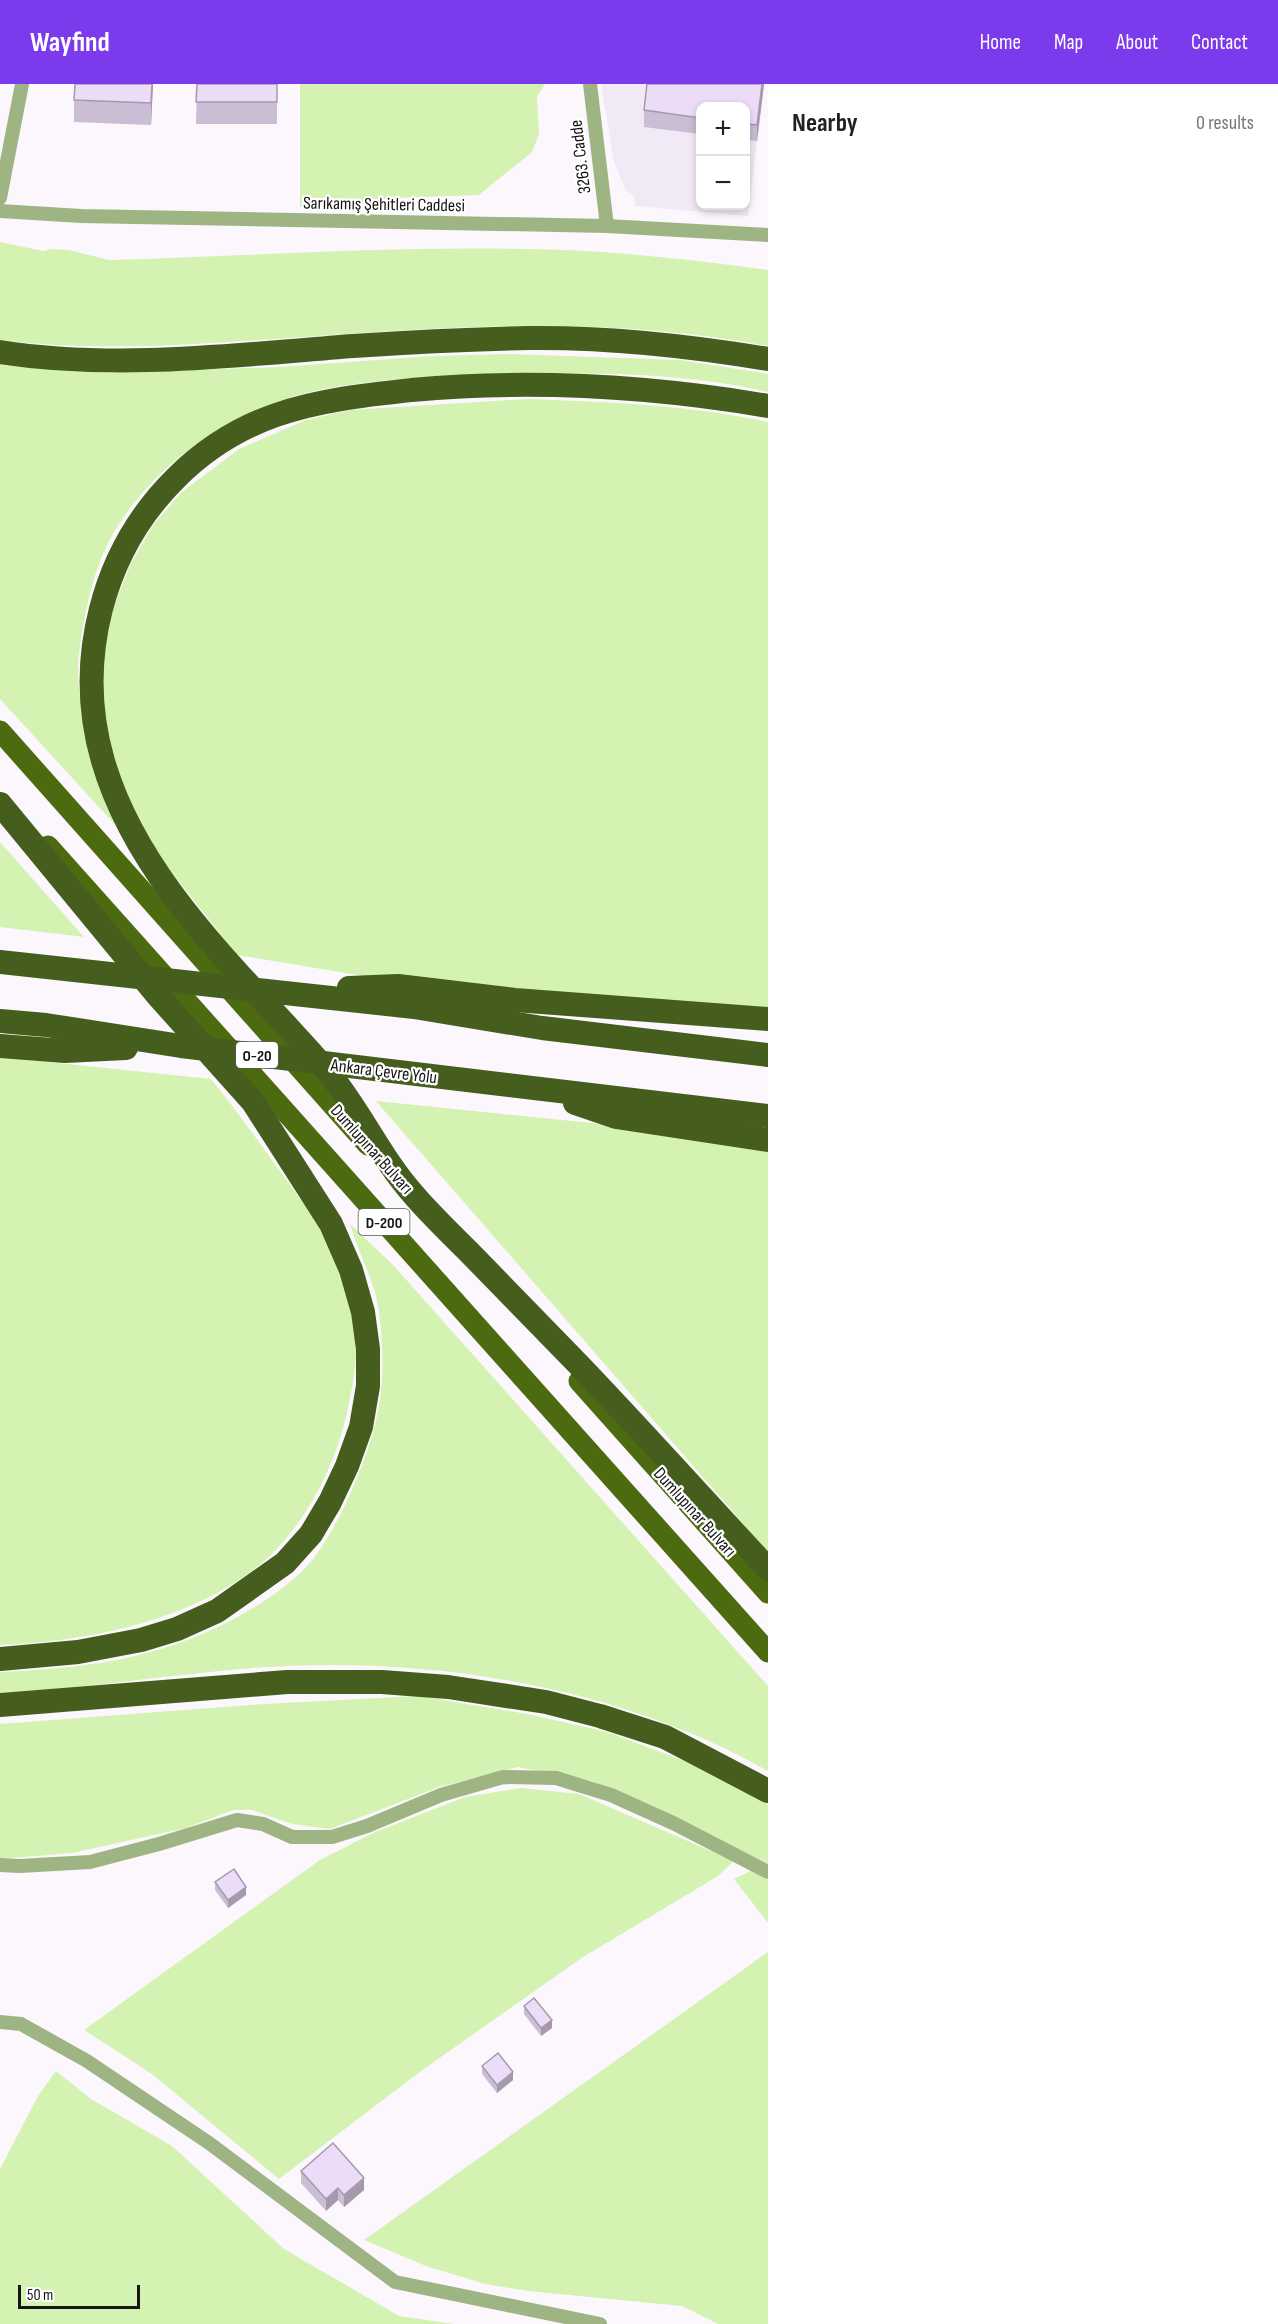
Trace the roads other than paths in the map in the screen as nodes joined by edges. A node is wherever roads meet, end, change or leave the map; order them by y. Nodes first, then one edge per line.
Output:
1 (22, 84) edge
2 (590, 84) edge
3 (0, 198) edge
4 (0, 212) edge
5 (607, 226) junction
6 (768, 235) edge
7 (0, 352) edge
8 (768, 358) edge
9 (768, 406) edge
10 (0, 730) edge
11 (0, 791) edge
12 (0, 804) edge
13 (0, 962) edge
14 (270, 991) junction
15 (768, 1019) edge
16 (0, 1021) edge
17 (0, 1046) edge
18 (181, 1046) junction
19 (768, 1054) edge
20 (527, 1087) junction
21 (768, 1116) edge
22 (768, 1140) edge
23 (410, 1192) junction
24 (768, 1569) edge
25 (768, 1593) edge
26 (768, 1652) edge
27 (0, 1659) edge
28 (0, 1705) edge
29 (768, 1791) edge
30 (0, 1865) edge
31 (768, 1872) edge
32 (0, 2022) edge
33 (600, 2324) edge

1 - 3 street
2 - 5 street, 3263. Cadde
4 - 5 street, Sarıkamış Şehitleri Caddesi
5 - 6 street, Sarıkamış Şehitleri Caddesi
7 - 8 highway
9 - 23 highway
10 - 23 highway, Dumlupınar Bulvarı / D-200
11 - 26 highway, D-200
12 - 27 highway
13 - 14 highway
14 - 15 highway
14 - 19 highway
16 - 18 highway, Ankara Çevre Yolu / O-20
17 - 18 highway
18 - 20 highway, Ankara Çevre Yolu / O-20
20 - 21 highway, Ankara Çevre Yolu / O-20
20 - 22 highway
23 - 24 highway
23 - 25 highway, Dumlupınar Bulvarı / D-200
28 - 29 highway
30 - 31 street
32 - 33 street

